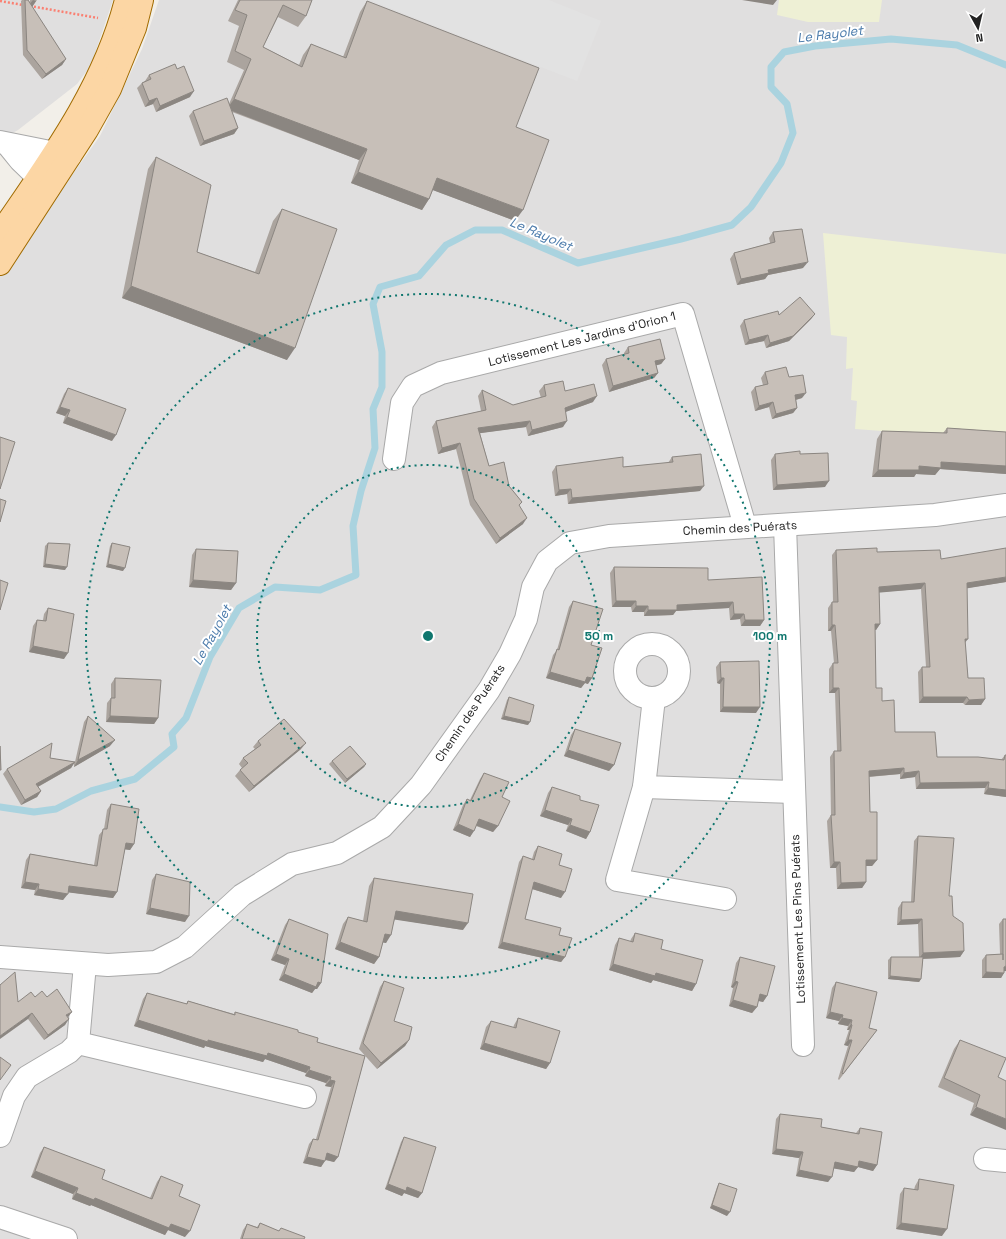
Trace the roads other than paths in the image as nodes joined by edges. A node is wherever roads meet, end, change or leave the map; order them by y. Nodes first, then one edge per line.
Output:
1 (126, 0) edge
2 (142, 0) edge
3 (4, 143) edge
4 (62, 154) junction
5 (43, 183) junction
6 (0, 233) edge
7 (0, 264) edge
8 (394, 459) dead end
9 (1006, 505) edge
10 (785, 525) junction
11 (745, 526) junction
12 (654, 698) dead end
13 (644, 787) junction
14 (794, 792) junction
15 (725, 899) dead end
16 (0, 957) edge
17 (85, 964) junction
18 (78, 1043) junction
19 (803, 1045) dead end
20 (305, 1097) dead end
21 (0, 1136) edge
22 (0, 1217) edge
23 (66, 1239) edge

1 - 4 main road
2 - 4 main road
3 - 4 street
3 - 5 street
4 - 5 main road
5 - 6 main road
5 - 7 main road
8 - 11 street, Lotissement Les Jardins d'Orion 1
9 - 10 street, Chemin des Puérats
10 - 11 street, Chemin des Puérats
10 - 14 street, Lotissement Les Pins Puérats
11 - 17 street, Chemin des Puérats
12 - 13 street
13 - 14 street
13 - 15 street
14 - 19 street, Lotissement Les Pins Puérats
16 - 17 street, Chemin des Puérats
17 - 18 street
18 - 20 street
18 - 21 street
22 - 23 street

